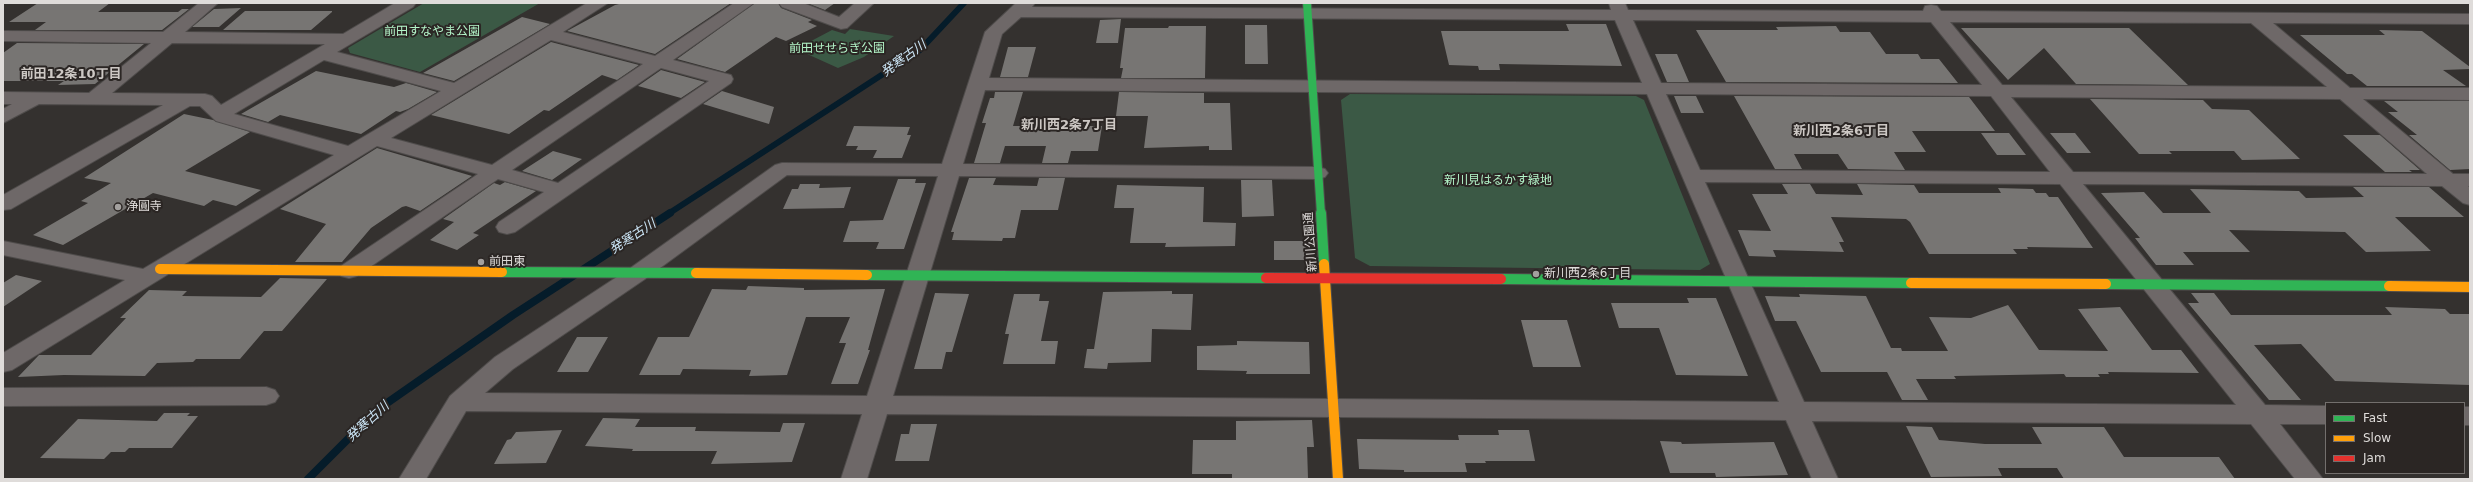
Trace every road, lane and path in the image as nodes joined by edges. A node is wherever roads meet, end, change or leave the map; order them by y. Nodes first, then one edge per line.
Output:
1 (209, 3) edge
2 (408, 3) edge
3 (599, 3) edge
4 (745, 3) edge
5 (788, 3) edge
6 (865, 3) edge
7 (2146, 3) edge
8 (1021, 8) edge
9 (1307, 9) edge
10 (1620, 9) edge
11 (1931, 10) edge
12 (2170, 18) junction
13 (2257, 19) junction
14 (2470, 20) edge
15 (548, 34) junction
16 (3, 36) edge
17 (167, 37) junction
18 (348, 39) junction
19 (321, 54) junction
20 (658, 61) junction
21 (979, 84) junction
22 (1314, 86) junction
23 (457, 89) junction
24 (1655, 89) junction
25 (1999, 91) junction
26 (2346, 94) junction
27 (2470, 94) edge
28 (3, 98) edge
29 (35, 98) junction
30 (94, 99) junction
31 (186, 100) junction
32 (220, 114) junction
33 (3, 117) edge
34 (374, 139) junction
35 (351, 153) junction
36 (950, 170) junction
37 (495, 173) junction
38 (1318, 173) junction
39 (1694, 176) junction
40 (2067, 178) junction
41 (2448, 180) junction
42 (2470, 180) edge
43 (561, 190) junction
44 (2470, 199) edge
45 (3, 204) edge
46 (507, 227) dead end
47 (3, 248) edge
48 (24, 252) junction
49 (3, 267) edge
50 (350, 271) junction
51 (154, 273) junction
52 (627, 274) junction
53 (918, 276) junction
54 (1325, 278) junction
55 (1737, 281) junction
56 (2153, 284) junction
57 (2470, 287) edge
58 (3, 364) edge
59 (266, 396) dead end
60 (3, 397) edge
61 (460, 402) junction
62 (877, 406) junction
63 (1333, 409) junction
64 (1795, 411) junction
65 (2258, 415) junction
66 (2325, 415) edge
67 (412, 479) edge
68 (854, 479) edge
69 (1338, 479) edge
70 (1825, 479) edge
71 (2310, 479) edge

1 - 17 street
2 - 18 street
3 - 15 street
4 - 20 street
5 - 6 street
7 - 12 street
8 - 9 street
8 - 21 street
9 - 10 street
9 - 22 street, 新川公園通
10 - 11 street
10 - 24 street
11 - 12 street
11 - 25 street
12 - 13 street
13 - 14 street
13 - 26 street
15 - 20 street
15 - 23 street
16 - 17 street
17 - 18 street
17 - 30 street
18 - 19 street
19 - 23 street
19 - 32 street
20 - 37 street
20 - 43 street
21 - 22 street
21 - 36 street
22 - 24 street
22 - 38 street, 新川公園通
23 - 34 street
24 - 25 street
24 - 39 street
25 - 26 street
25 - 40 street
26 - 27 street
26 - 41 street
28 - 29 street
29 - 30 street
29 - 33 street
30 - 31 street
31 - 32 street
31 - 45 street
32 - 35 street
34 - 35 street
34 - 37 street
35 - 51 street
36 - 38 street
36 - 52 street
36 - 53 street
37 - 43 street
37 - 50 street
38 - 54 street, 新川公園通
39 - 40 street
39 - 55 street
40 - 41 street
40 - 56 street
41 - 42 street
41 - 44 street
43 - 46 street
47 - 48 street
48 - 49 street
48 - 51 street
50 - 51 street
50 - 52 street
51 - 58 street
52 - 53 street
52 - 61 street
53 - 54 street
53 - 62 street
54 - 55 street
54 - 63 street, 新川公園通
55 - 56 street
55 - 64 street
56 - 57 street
56 - 65 street
59 - 60 street
61 - 62 street
61 - 67 street
62 - 63 street
62 - 68 street
63 - 64 street
63 - 69 street, 新川公園通
64 - 65 street
64 - 70 street
65 - 66 street
65 - 71 street

